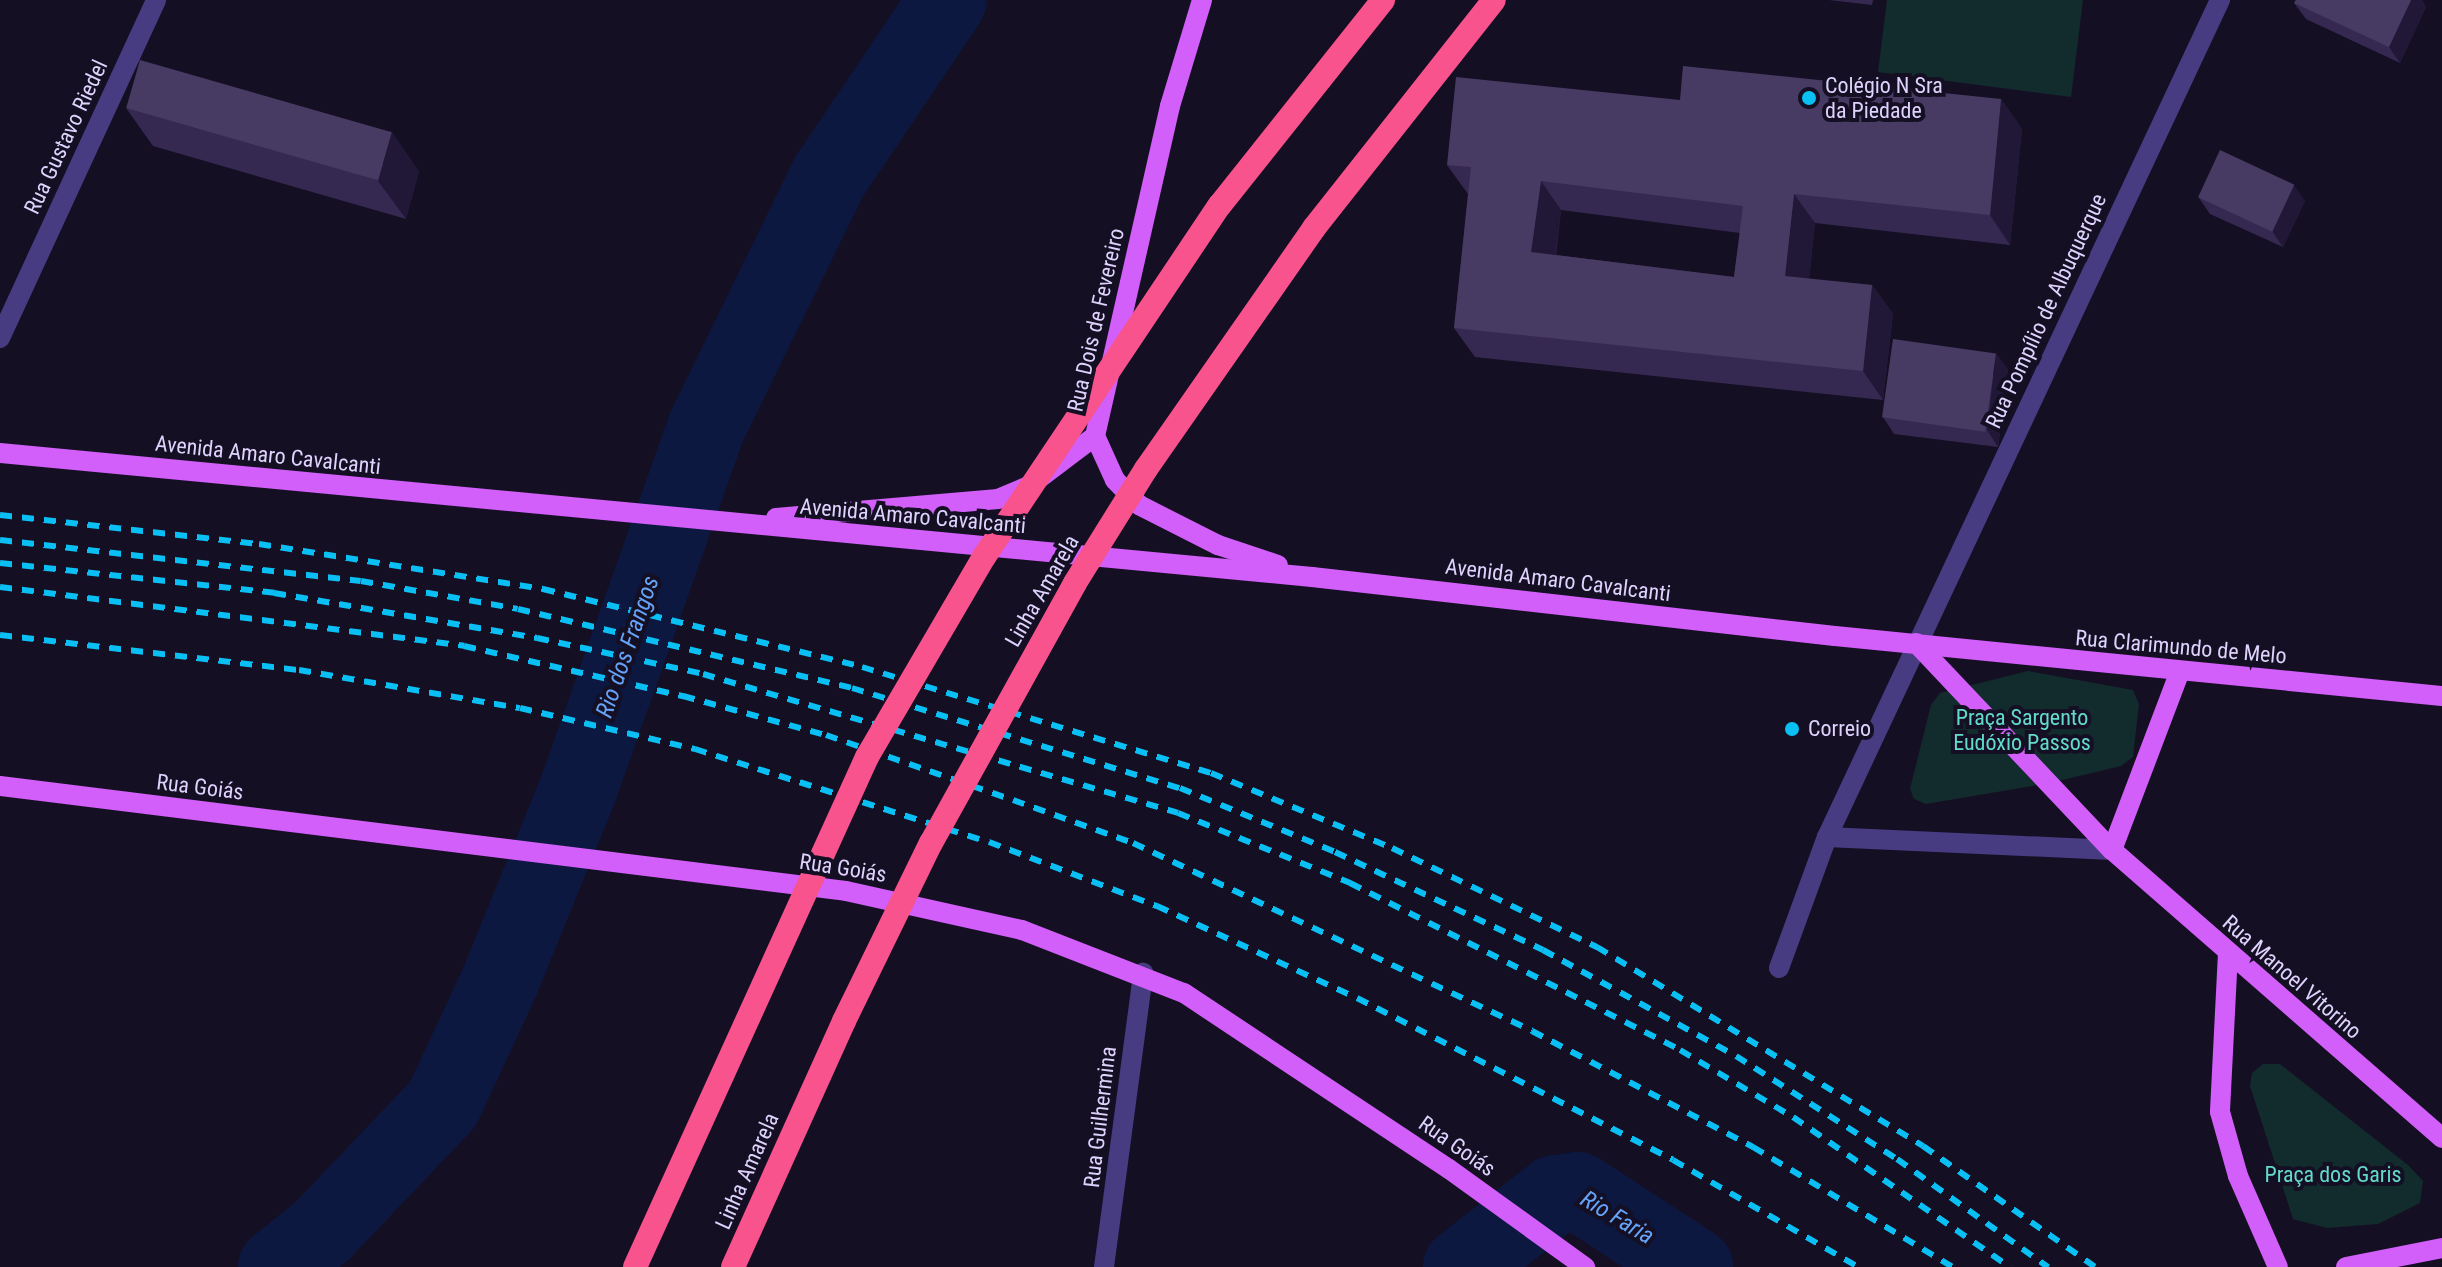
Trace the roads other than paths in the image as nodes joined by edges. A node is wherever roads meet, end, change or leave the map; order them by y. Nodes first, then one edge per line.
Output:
1 (156, 0) edge
2 (1202, 0) edge
3 (1383, 0) edge
4 (1494, 0) edge
5 (2220, 0) edge
6 (0, 338) edge
7 (1095, 436) junction
8 (0, 453) edge
9 (708, 522) junction
10 (1312, 577) junction
11 (1916, 643) junction
12 (2180, 671) junction
13 (2442, 696) edge
14 (0, 786) edge
15 (1827, 837) junction
16 (2112, 850) junction
17 (2228, 953) junction
18 (1779, 968) dead end
19 (1143, 973) junction
20 (2442, 1138) edge
21 (2442, 1248) edge
22 (1582, 1265) edge
23 (635, 1267) edge
24 (733, 1267) edge
25 (1104, 1267) edge
26 (2278, 1267) edge
27 (2346, 1267) edge

1 - 6 street, Rua Gustavo Riedel
2 - 7 main road, Rua Dois de Fevereiro
3 - 23 highway, bridge
4 - 24 highway, Linha Amarela, bridge
5 - 11 street, Rua Pompílio de Albuquerque
7 - 9 main road
7 - 10 main road, Rua Dois de Fevereiro
8 - 9 main road, Avenida Amaro Cavalcanti
9 - 10 main road, Avenida Amaro Cavalcanti
10 - 11 main road, Avenida Amaro Cavalcanti
11 - 12 main road, Rua Clarimundo de Melo
11 - 15 street
11 - 16 main road
12 - 13 main road, Rua Clarimundo de Melo
12 - 16 main road
14 - 19 main road, Rua Goiás
15 - 16 street
15 - 18 street
16 - 17 main road, Rua Manoel Vitorino
17 - 20 main road, Rua Manoel Vitorino
17 - 26 main road
19 - 22 main road, Rua Goiás
19 - 25 street, Rua Guilhermina
21 - 27 main road

